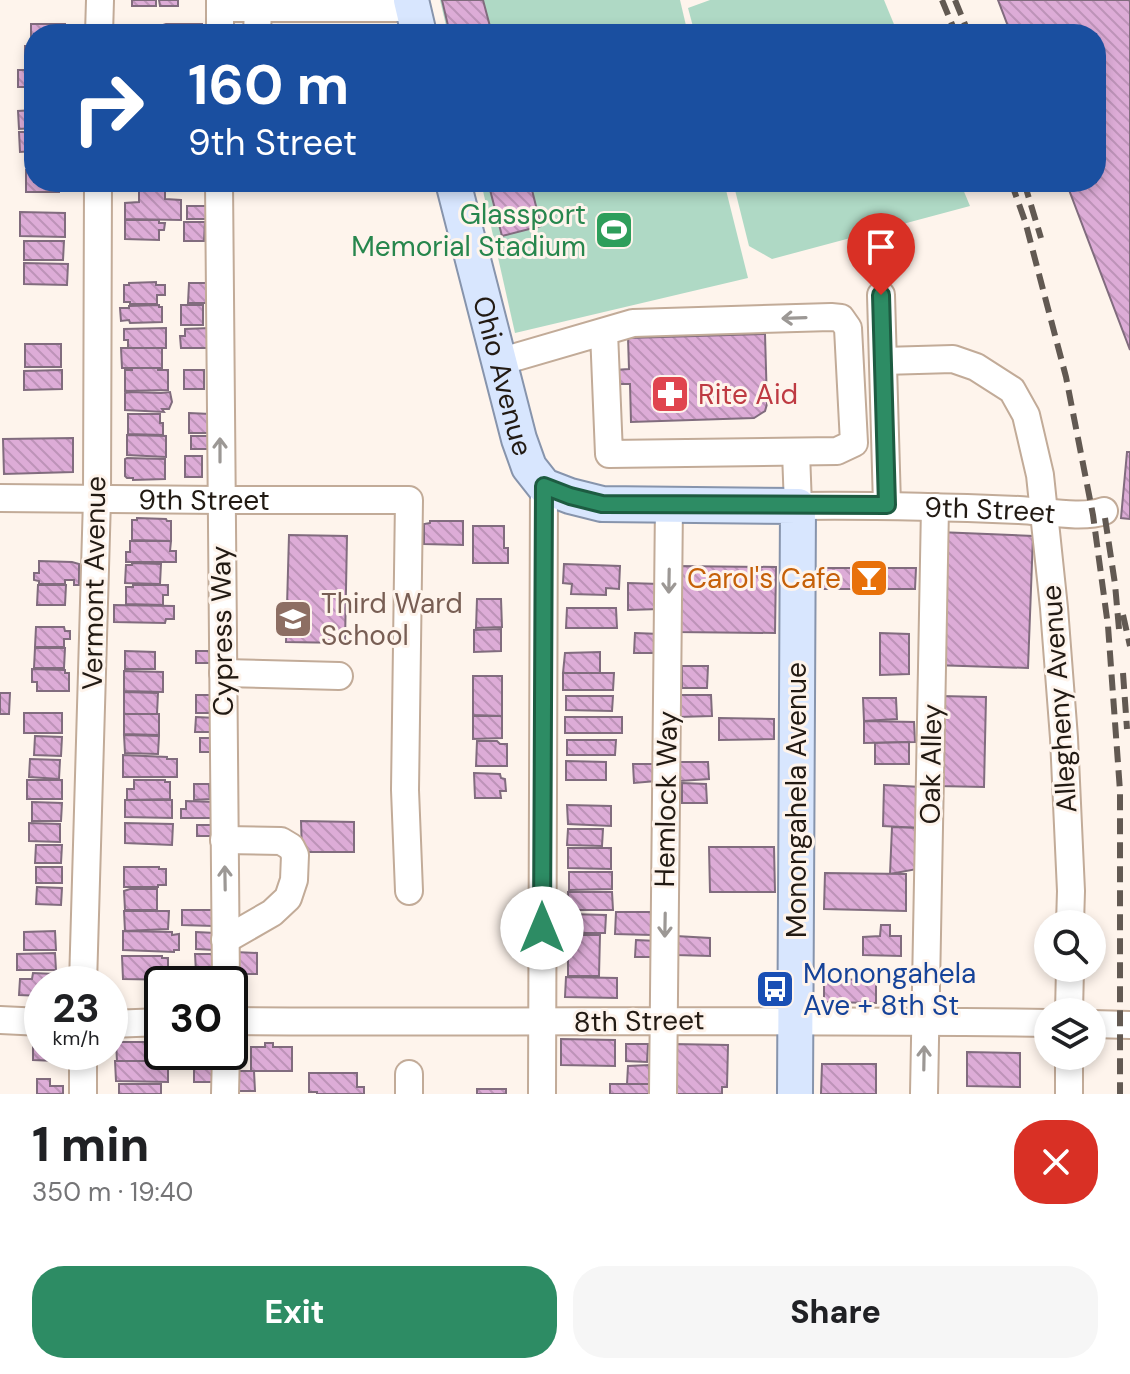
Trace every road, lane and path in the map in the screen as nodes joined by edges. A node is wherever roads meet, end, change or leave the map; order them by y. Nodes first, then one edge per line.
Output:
1 (100, 0) edge
2 (258, 8) junction
3 (220, 14) edge
4 (414, 14) edge
5 (99, 24) edge
6 (257, 24) edge
7 (98, 192) edge
8 (219, 192) edge
9 (456, 192) edge
10 (881, 295) dead end
11 (604, 332) junction
12 (883, 361) junction
13 (499, 362) junction
14 (796, 452) junction
15 (544, 486) junction
16 (0, 498) edge
17 (97, 499) junction
18 (221, 500) junction
19 (669, 503) junction
20 (887, 505) junction
21 (798, 506) junction
22 (935, 507) junction
23 (1044, 511) junction
24 (1104, 511) dead end
25 (223, 673) junction
26 (339, 676) dead end
27 (224, 840) junction
28 (409, 891) dead end
29 (1070, 910) edge
30 (225, 940) junction
31 (84, 966) edge
32 (226, 966) edge
33 (0, 1020) edge
34 (664, 1020) junction
35 (795, 1020) junction
36 (24, 1021) edge
37 (248, 1021) edge
38 (925, 1021) junction
39 (542, 1022) junction
40 (1034, 1023) edge
41 (1106, 1024) edge
42 (1130, 1025) edge
43 (83, 1070) edge
44 (226, 1070) edge
45 (1069, 1070) edge
46 (83, 1094) edge
47 (225, 1094) edge
48 (542, 1094) edge
49 (663, 1094) edge
50 (795, 1094) edge
51 (924, 1094) edge
52 (1069, 1094) edge

1 - 5 street
2 - 3 street
2 - 4 street
2 - 6 street
7 - 17 street, Vermont Avenue
18 -> 8 street, Cypress Way
9 - 13 main road, Ohio Avenue
10 - 12 street
11 - 13 street
11 - 14 street
14 -> 11 street
12 - 20 street
12 - 23 street, Allegheny Avenue
13 - 15 main road, Ohio Avenue
14 - 21 street
15 - 19 main road, 9th Street
15 - 39 street, Ohio Avenue
16 - 17 street, 9th Street
17 - 18 street, 9th Street
17 - 31 street, Vermont Avenue
18 - 25 street, Cypress Way
18 - 28 street, 9th Street
19 - 21 main road, 9th Street
19 -> 34 street, Hemlock Way
20 - 21 street, 9th Street
20 - 22 street, 9th Street
21 - 35 main road, Monongahela Avenue
22 - 23 street, 9th Street
22 - 38 street, Oak Alley
23 - 24 street, 9th Street
23 - 29 street, Allegheny Avenue
25 - 26 street
25 - 27 street, Cypress Way
30 -> 27 street, Cypress Way
27 - 30 street
30 - 32 street, Cypress Way
33 - 36 street
34 - 35 street, 8th Street
34 - 39 street, 8th Street
34 - 49 street, Hemlock Way
35 - 38 street, 8th Street
35 - 50 main road, Monongahela Avenue
37 - 39 street, 8th Street
38 - 40 street, 8th Street
51 -> 38 street, Oak Alley
39 - 48 street, Ohio Avenue
41 - 42 street
43 - 46 street
44 - 47 street
45 - 52 street

